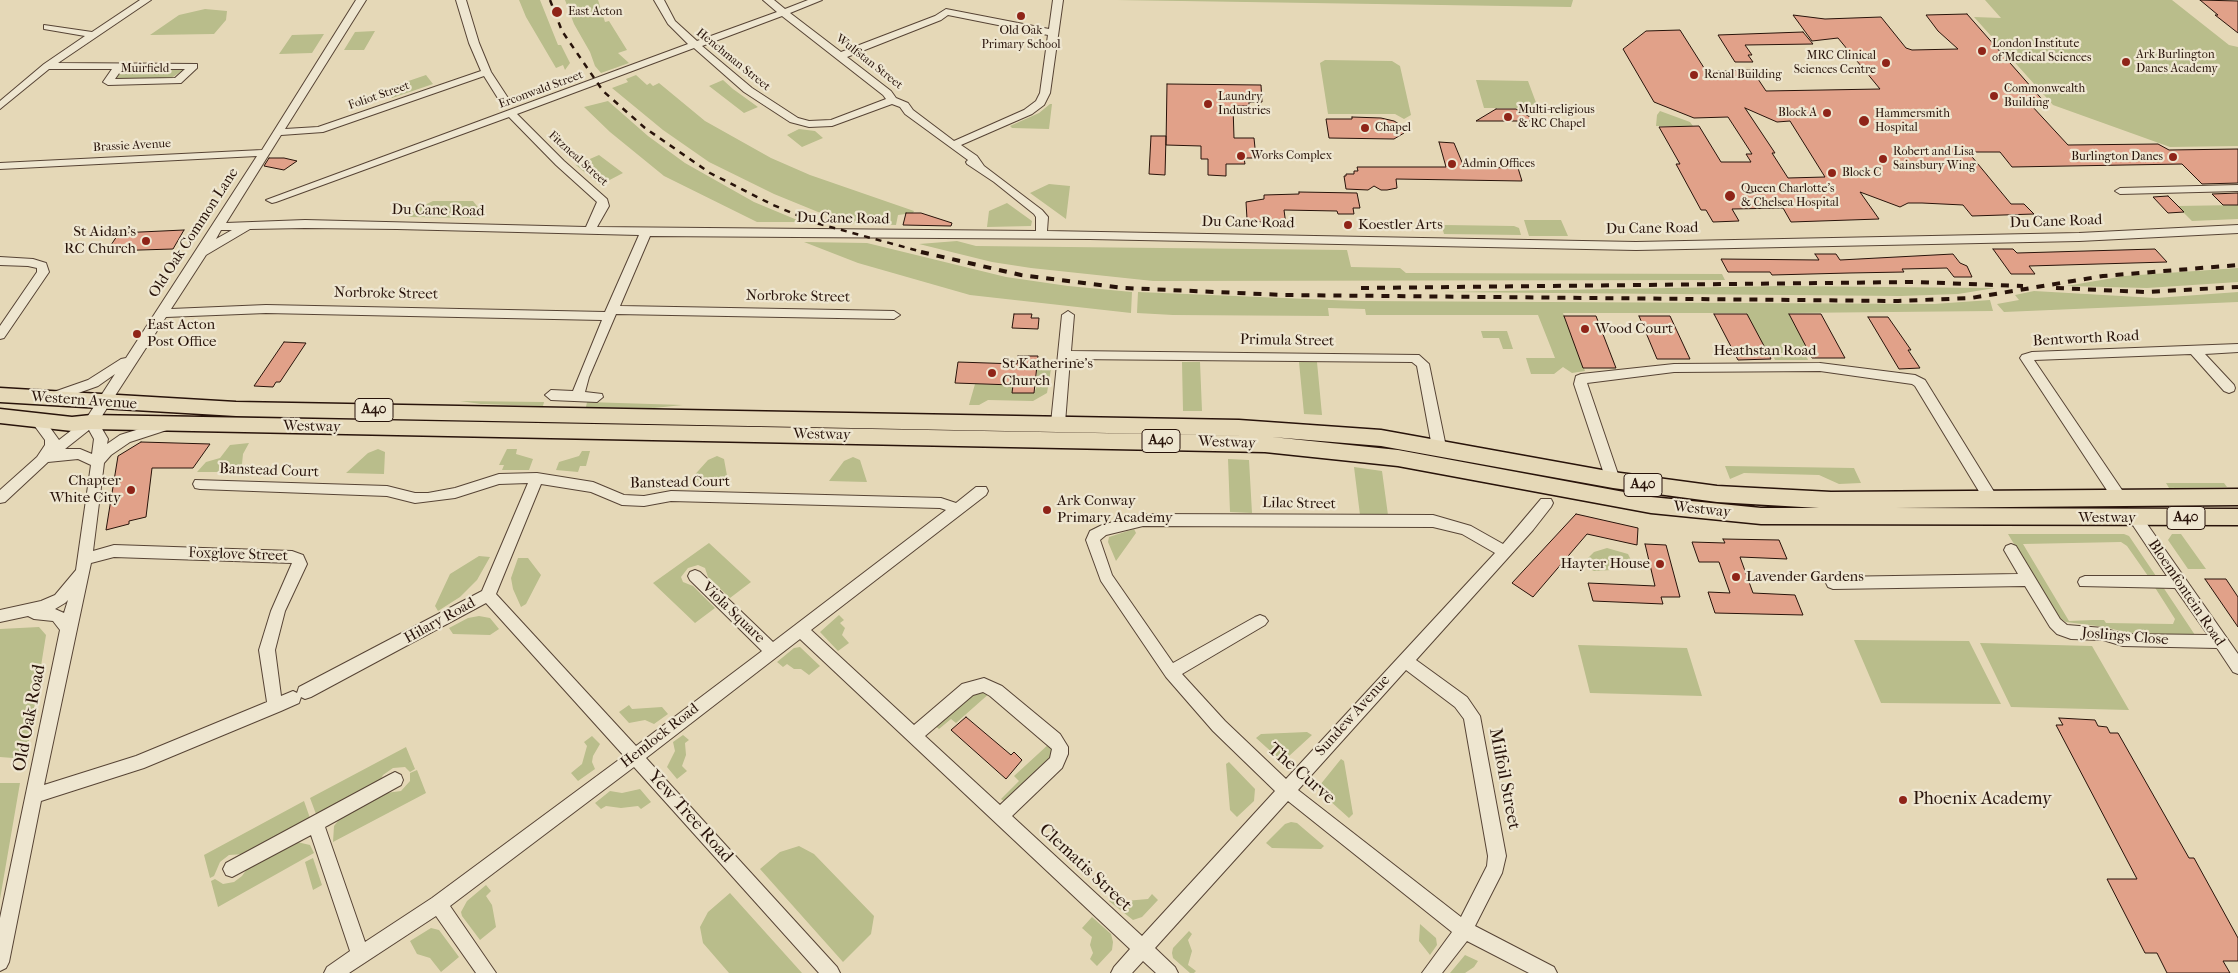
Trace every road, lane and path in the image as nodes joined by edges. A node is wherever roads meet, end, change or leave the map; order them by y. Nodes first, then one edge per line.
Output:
1 (146, 0) edge
2 (361, 0) edge
3 (461, 0) edge
4 (659, 0) edge
5 (768, 0) edge
6 (817, 0) edge
7 (948, 0) edge
8 (1058, 0) edge
9 (785, 12) junction
10 (946, 12) junction
11 (47, 27) dead end
12 (1053, 32) junction
13 (93, 34) junction
14 (696, 46) junction
15 (203, 56) dead end
16 (840, 56) junction
17 (47, 66) junction
18 (194, 66) junction
19 (118, 67) junction
20 (486, 72) junction
21 (892, 100) junction
22 (0, 106) edge
23 (512, 111) junction
24 (278, 132) junction
25 (953, 146) junction
26 (265, 153) junction
27 (0, 166) edge
28 (2238, 188) edge
29 (2120, 191) dead end
30 (272, 200) dead end
31 (232, 207) junction
32 (253, 226) junction
33 (218, 227) junction
34 (2238, 229) edge
35 (589, 231) junction
36 (646, 232) junction
37 (1041, 235) junction
38 (201, 253) junction
39 (0, 261) edge
40 (611, 313) junction
41 (161, 314) junction
42 (894, 315) dead end
43 (1068, 315) dead end
44 (0, 335) edge
45 (2238, 348) edge
46 (2194, 350) junction
47 (1065, 355) junction
48 (132, 357) junction
49 (2230, 388) dead end
50 (0, 395) edge
51 (551, 395) dead end
52 (578, 395) junction
53 (597, 397) dead end
54 (40, 398) junction
55 (103, 403) junction
56 (168, 406) joint
57 (0, 416) edge
58 (38, 421) junction
59 (91, 422) junction
60 (1058, 424) junction
61 (182, 425) junction
62 (1439, 447) junction
63 (97, 462) junction
64 (34, 466) junction
65 (537, 478) junction
66 (1613, 480) junction
67 (200, 484) dead end
68 (981, 491) dead end
69 (2238, 497) edge
70 (0, 498) edge
71 (2119, 498) junction
72 (1991, 499) junction
73 (1546, 503) dead end
74 (957, 508) junction
75 (2238, 517) edge
76 (2135, 518) junction
77 (1093, 540) joint
78 (2011, 550) dead end
79 (1504, 552) junction
80 (84, 564) junction
81 (695, 576) dead end
82 (2028, 580) junction
83 (1833, 582) dead end
84 (2085, 582) dead end
85 (2178, 582) junction
86 (488, 595) junction
87 (28, 612) junction
88 (0, 616) edge
89 (1260, 622) dead end
90 (68, 629) junction
91 (800, 630) junction
92 (2219, 642) junction
93 (772, 650) junction
94 (1404, 660) junction
95 (2238, 668) edge
96 (1171, 672) junction
97 (275, 706) junction
98 (913, 736) junction
99 (634, 755) junction
100 (395, 780) dead end
101 (1286, 790) junction
102 (34, 796) junction
103 (1000, 816) junction
104 (316, 824) junction
105 (232, 869) dead end
106 (438, 904) junction
107 (1464, 930) junction
108 (1142, 948) junction
109 (360, 955) junction
110 (0, 962) edge
111 (333, 973) edge
112 (487, 973) edge
113 (831, 973) edge
114 (1120, 973) edge
115 (1169, 973) edge
116 (1431, 973) edge
117 (1548, 973) edge

1 - 13 street
2 - 24 street, Old Oak Common Lane
3 - 20 street
4 - 14 street, Henchman Street
5 - 9 street, Wulfstan Street
6 - 9 street, Erconwald Street
7 - 10 street
8 - 12 street
9 - 14 street, Erconwald Street
9 - 16 street, Wulfstan Street
10 - 12 street
10 - 16 street
11 - 13 street
12 - 25 street
13 - 17 street
14 - 21 street, Henchman Street
14 - 23 street, Erconwald Street
15 - 18 street, Muirfield
16 - 21 street, Wulfstan Street
17 - 19 street, Muirfield
17 - 22 street
18 - 19 street, Muirfield
18 - 19 street, Muirfield
20 - 23 street
20 - 24 street, Foliot Street
21 - 25 street, Wulfstan Street
23 - 30 street, Erconwald Street
23 - 35 street, Fitzneal Street
24 - 26 street, Old Oak Common Lane
25 - 37 street, Wulfstan Street
26 - 27 street, Brassie Avenue
26 - 31 street, Old Oak Common Lane
28 - 29 street
31 - 32 street
31 - 33 street, Old Oak Common Lane
32 - 33 street, Du Cane Road
32 - 35 street, Du Cane Road
32 - 38 street, Du Cane Road
33 - 38 street, Old Oak Common Lane
34 - 37 street, Du Cane Road
35 - 36 street, Du Cane Road
36 - 37 street, Du Cane Road
36 - 40 street
38 - 41 street, Old Oak Common Lane
39 - 44 street
40 - 41 street, Norbroke Street
40 - 42 street, Norbroke Street
40 - 52 street
41 - 48 street, Old Oak Common Lane
43 - 47 street
45 - 46 street, Bentworth Road
46 - 49 street
46 - 71 street, Bentworth Road
47 - 60 street
47 - 62 street, Primula Street
48 - 54 street
48 - 55 street, Old Oak Common Lane
50 - 54 highway, Western Avenue / A40
51 - 52 street
52 - 53 street
54 - 55 highway, Western Avenue / A40
55 - 56 highway, Western Avenue / A40
55 - 59 street, Old Oak Common Lane
56 - 60 highway, Westway / A40
57 - 58 highway, Western Avenue / A40
58 - 59 highway, Western Avenue / A40
58 - 64 street, Old Oak Common Lane
59 - 61 highway, Westway / A40
59 - 63 street, Old Oak Road
59 - 64 street, Old Oak Common Lane
60 - 62 highway, Westway / A40
61 - 63 street
61 - 76 highway, Westway / A40
62 - 66 highway, Westway / A40
63 - 64 street, Old Oak Common Lane
63 - 80 street, Old Oak Road
64 - 70 street, Old Oak Common Lane
65 - 67 street, Banstead Court
65 - 74 street, Banstead Court
65 - 86 street, Hilary Road
66 - 72 highway, Westway / A40
66 - 72 street, Heathstan Road
68 - 74 street, Hemlock Road
69 - 71 highway, Westway / A40
71 - 72 highway, Westway / A40
73 - 79 street, Sundew Avenue
74 - 91 street, Hemlock Road
75 - 76 highway, Westway / A40
76 - 85 street, Bloemfontein Road
77 - 79 street, Lilac Street
77 - 96 street, The Curve
78 - 82 street, Joslings Close
79 - 94 street, Sundew Avenue
80 - 87 street, Old Oak Road
80 - 90 street, Old Oak Road
80 - 97 street, Foxglove Street
81 - 93 street, Viola Square
82 - 83 street
82 - 92 street, Joslings Close
84 - 85 street
85 - 92 street, Bloemfontein Road
86 - 97 street, Hilary Road
86 - 99 street, Yew Tree Road
87 - 88 street
87 - 90 street
89 - 96 street
90 - 102 street, Old Oak Road
91 - 93 street, Hemlock Road
91 - 98 street, Clematis Street
92 - 95 street, Bloemfontein Road
93 - 99 street, Hemlock Road
94 - 101 street, Sundew Avenue
94 - 107 street, Milfoil Street
96 - 101 street, The Curve
97 - 102 street, Hilary Road
98 - 103 street, Clematis Street
98 - 103 street
99 - 106 street, Hemlock Road
99 - 113 street, Yew Tree Road
100 - 104 street
101 - 107 street, The Curve
101 - 108 street, Sundew Avenue
102 - 110 street, Old Oak Road
103 - 108 street, Clematis Street
104 - 105 street
104 - 109 street
106 - 109 street, Hemlock Road
106 - 112 street
107 - 116 street, Milfoil Street
107 - 117 street, The Curve
108 - 114 street, Sundew Avenue
108 - 115 street, Clematis Street
109 - 111 street, Hemlock Road

